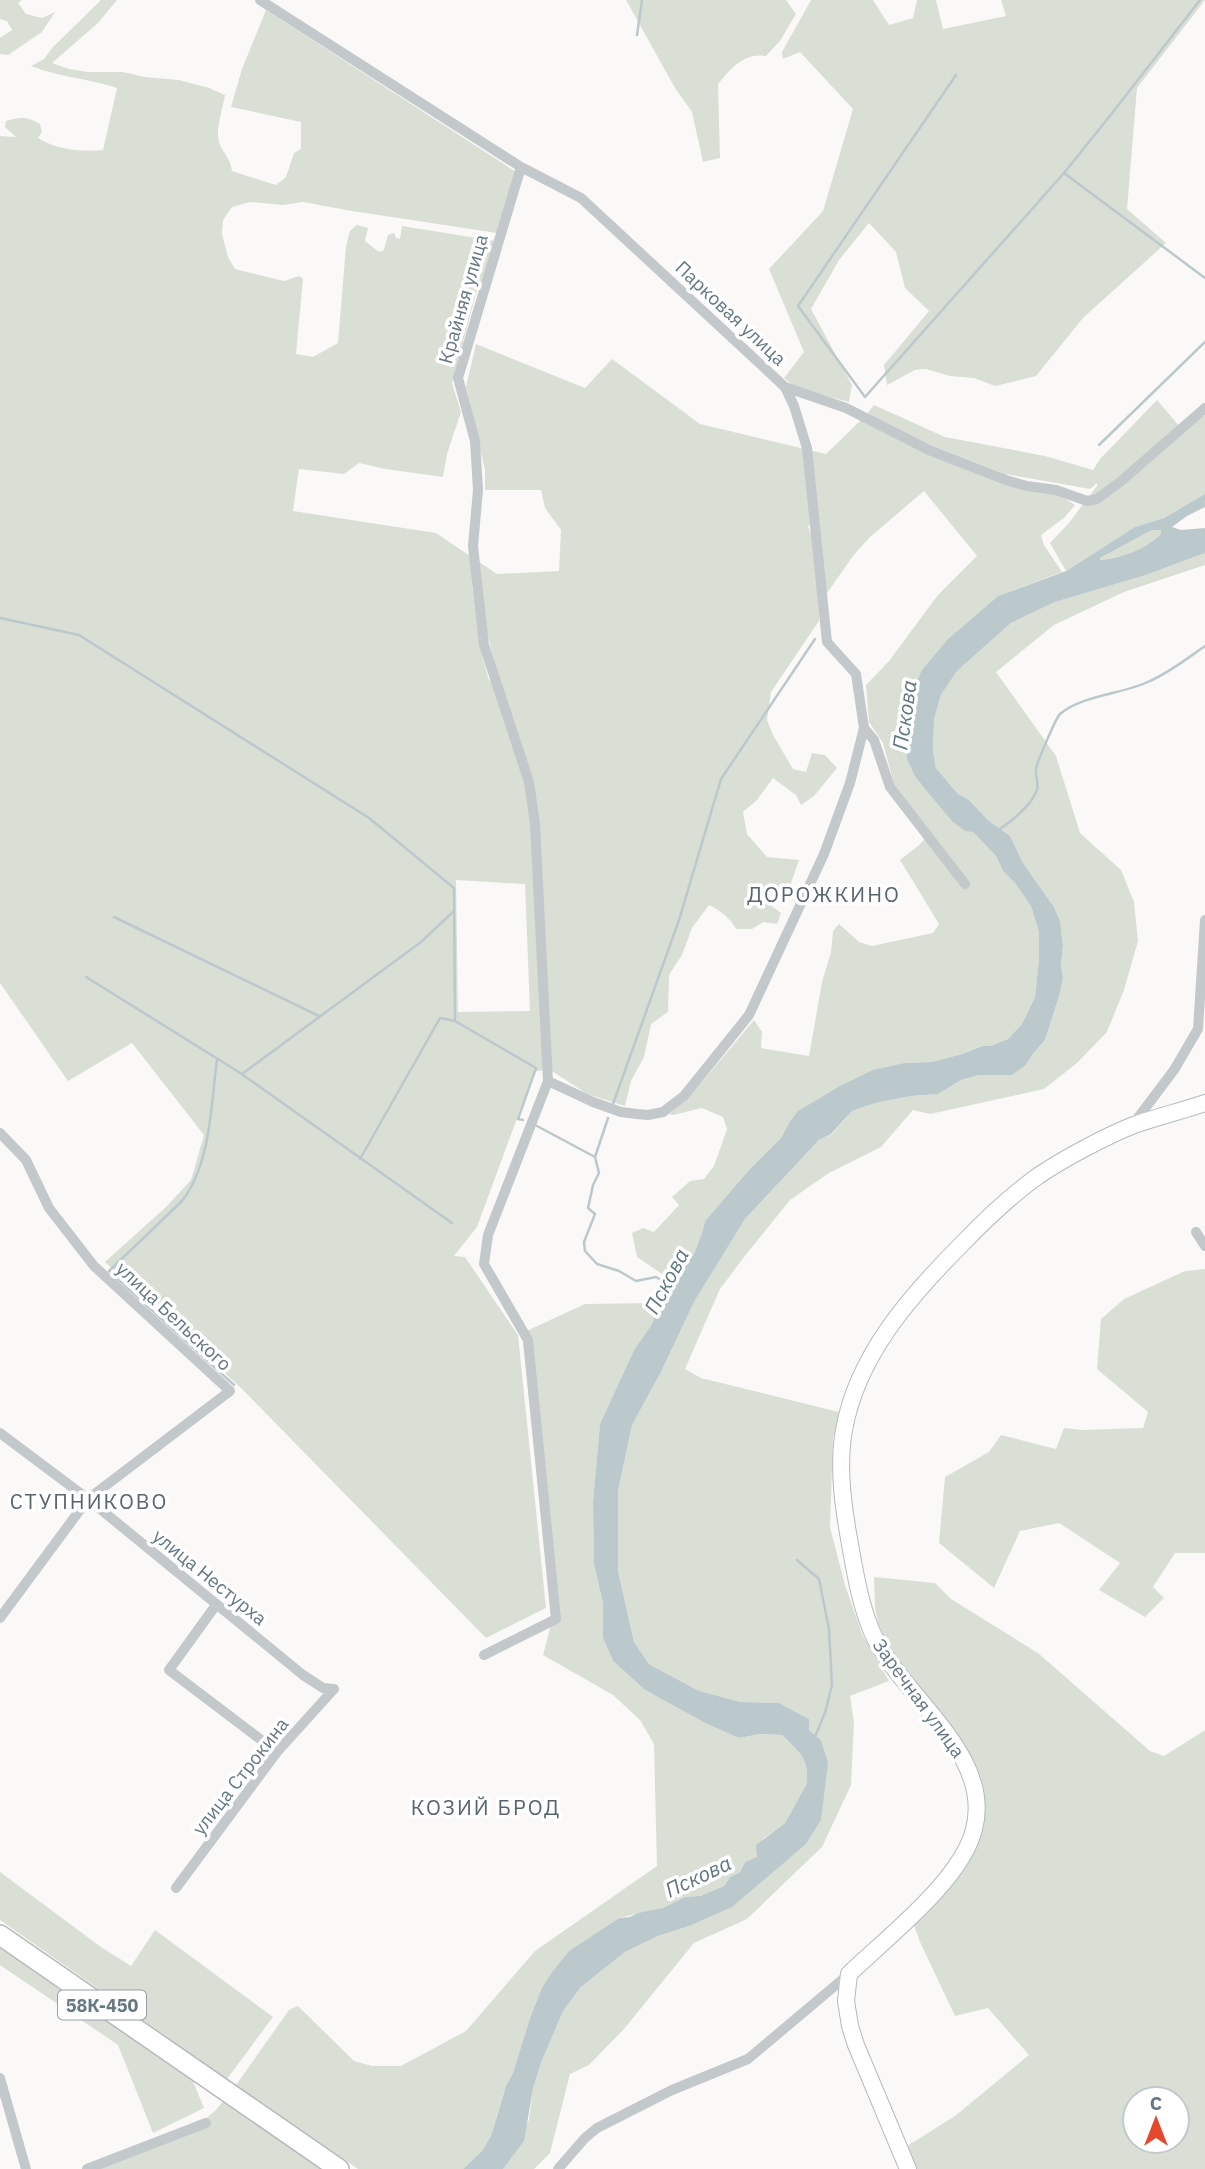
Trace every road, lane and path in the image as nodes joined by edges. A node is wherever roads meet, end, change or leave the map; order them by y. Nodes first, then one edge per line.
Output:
1 (260, 0) edge
2 (521, 167) junction
3 (785, 387) junction
4 (1205, 408) edge
5 (864, 728) junction
6 (965, 884) dead end
7 (1205, 920) edge
8 (548, 1081) junction
9 (1205, 1103) edge
10 (1133, 1126) junction
11 (0, 1133) edge
12 (1196, 1232) dead end
13 (1205, 1246) edge
14 (0, 1433) edge
15 (88, 1499) junction
16 (216, 1605) junction
17 (0, 1618) edge
18 (484, 1655) dead end
19 (334, 1689) joint
20 (277, 1752) junction
21 (176, 1888) dead end
22 (0, 1935) edge
23 (849, 1975) junction
24 (0, 2078) edge
25 (206, 2123) dead end
26 (26, 2169) edge
27 (88, 2169) edge
28 (340, 2169) edge
29 (558, 2169) edge
30 (908, 2169) edge

1 - 2 street, Парковая улица
2 - 3 street, Парковая улица
2 - 8 street, Крайняя улица
3 - 4 street, Парковая улица
3 - 5 street
5 - 6 street
5 - 8 street
7 - 10 street, Заречная улица
8 - 18 street
9 - 10 street, Заречная улица
10 - 23 street, Заречная улица
11 - 15 street, улица Бельского
12 - 13 street
14 - 15 street, улица Нестурха
15 - 16 street, улица Нестурха
15 - 17 street
16 - 19 street, улица Нестурха
16 - 20 street
19 - 20 street, улица Строкина
20 - 21 street, улица Строкина
22 - 28 highway, 58К-450
23 - 29 street
23 - 30 street
24 - 26 street
25 - 27 street

